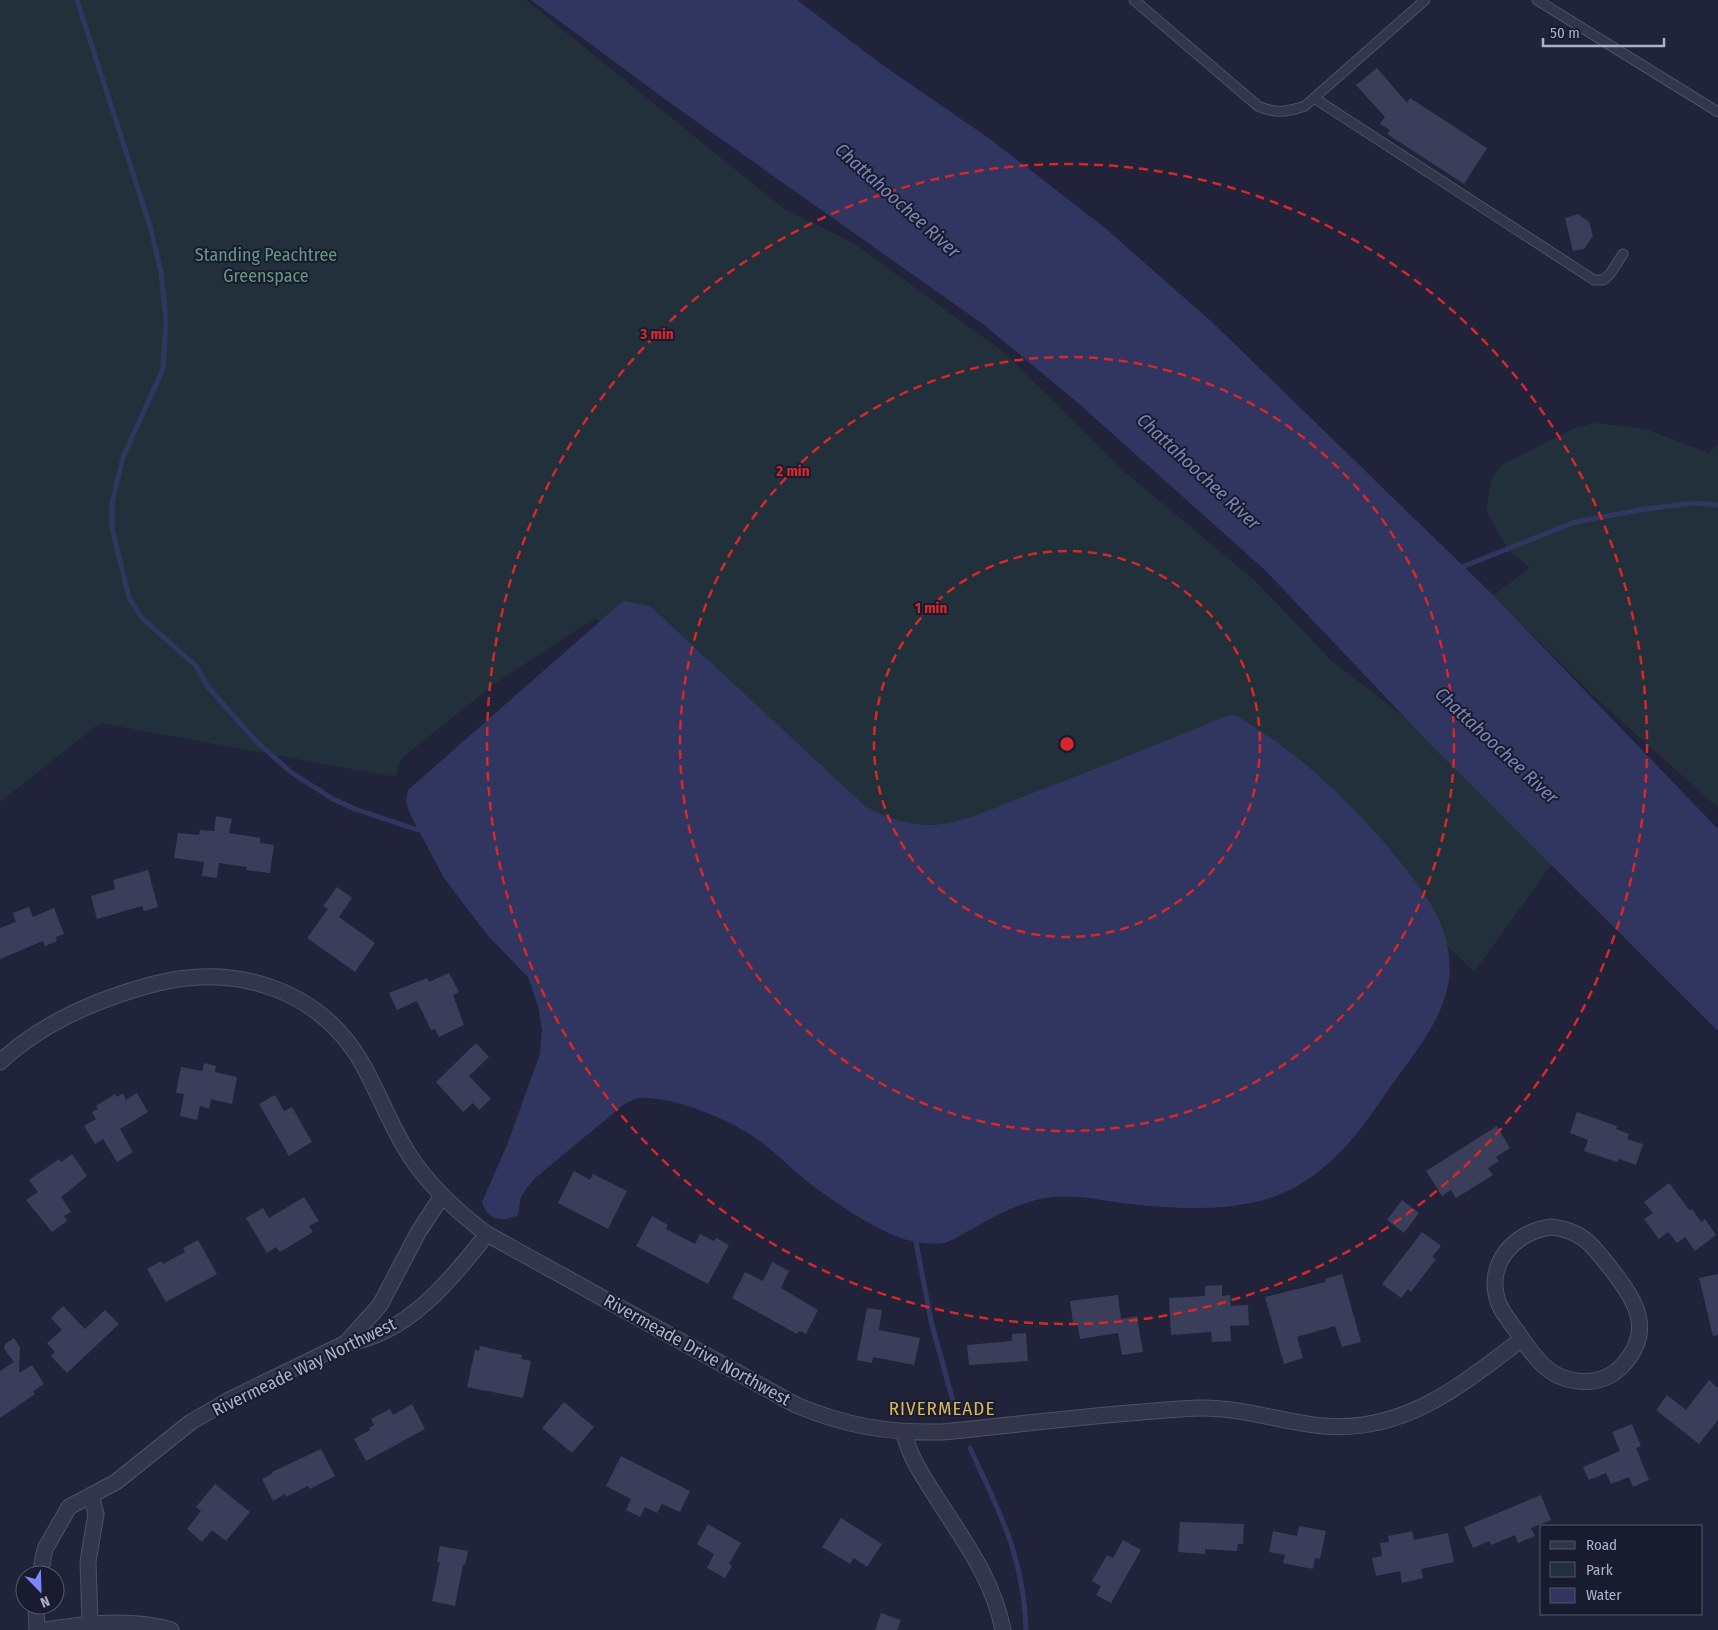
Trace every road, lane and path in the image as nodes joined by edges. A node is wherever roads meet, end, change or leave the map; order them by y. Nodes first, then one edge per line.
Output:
1 (1134, 0) edge
2 (1425, 0) edge
3 (1537, 0) edge
4 (1314, 98) junction
5 (1718, 112) edge
6 (1623, 254) dead end
7 (0, 1062) edge
8 (442, 1196) junction
9 (487, 1234) junction
10 (1522, 1339) junction
11 (346, 1343) junction
12 (904, 1432) junction
13 (91, 1495) junction
14 (42, 1565) edge
15 (36, 1615) edge
16 (90, 1623) junction
17 (37, 1630) edge
18 (44, 1630) edge
19 (171, 1630) edge
20 (1003, 1630) edge

1 - 4 lane
2 - 4 lane
3 - 5 lane
4 - 6 lane
7 - 8 street, Rivermeade Drive Northwest
8 - 9 street, Rivermeade Drive Northwest
8 - 11 street
9 - 11 street, Rivermeade Way Northwest
9 - 12 street, Rivermeade Drive Northwest
10 - 10 street
10 - 12 street, Rivermeade Drive Northwest
11 - 13 street, Rivermeade Way Northwest
12 - 20 street
13 - 14 street, Rivermeade Way Northwest
13 - 16 street
15 - 17 street
16 - 18 street
16 - 19 street

